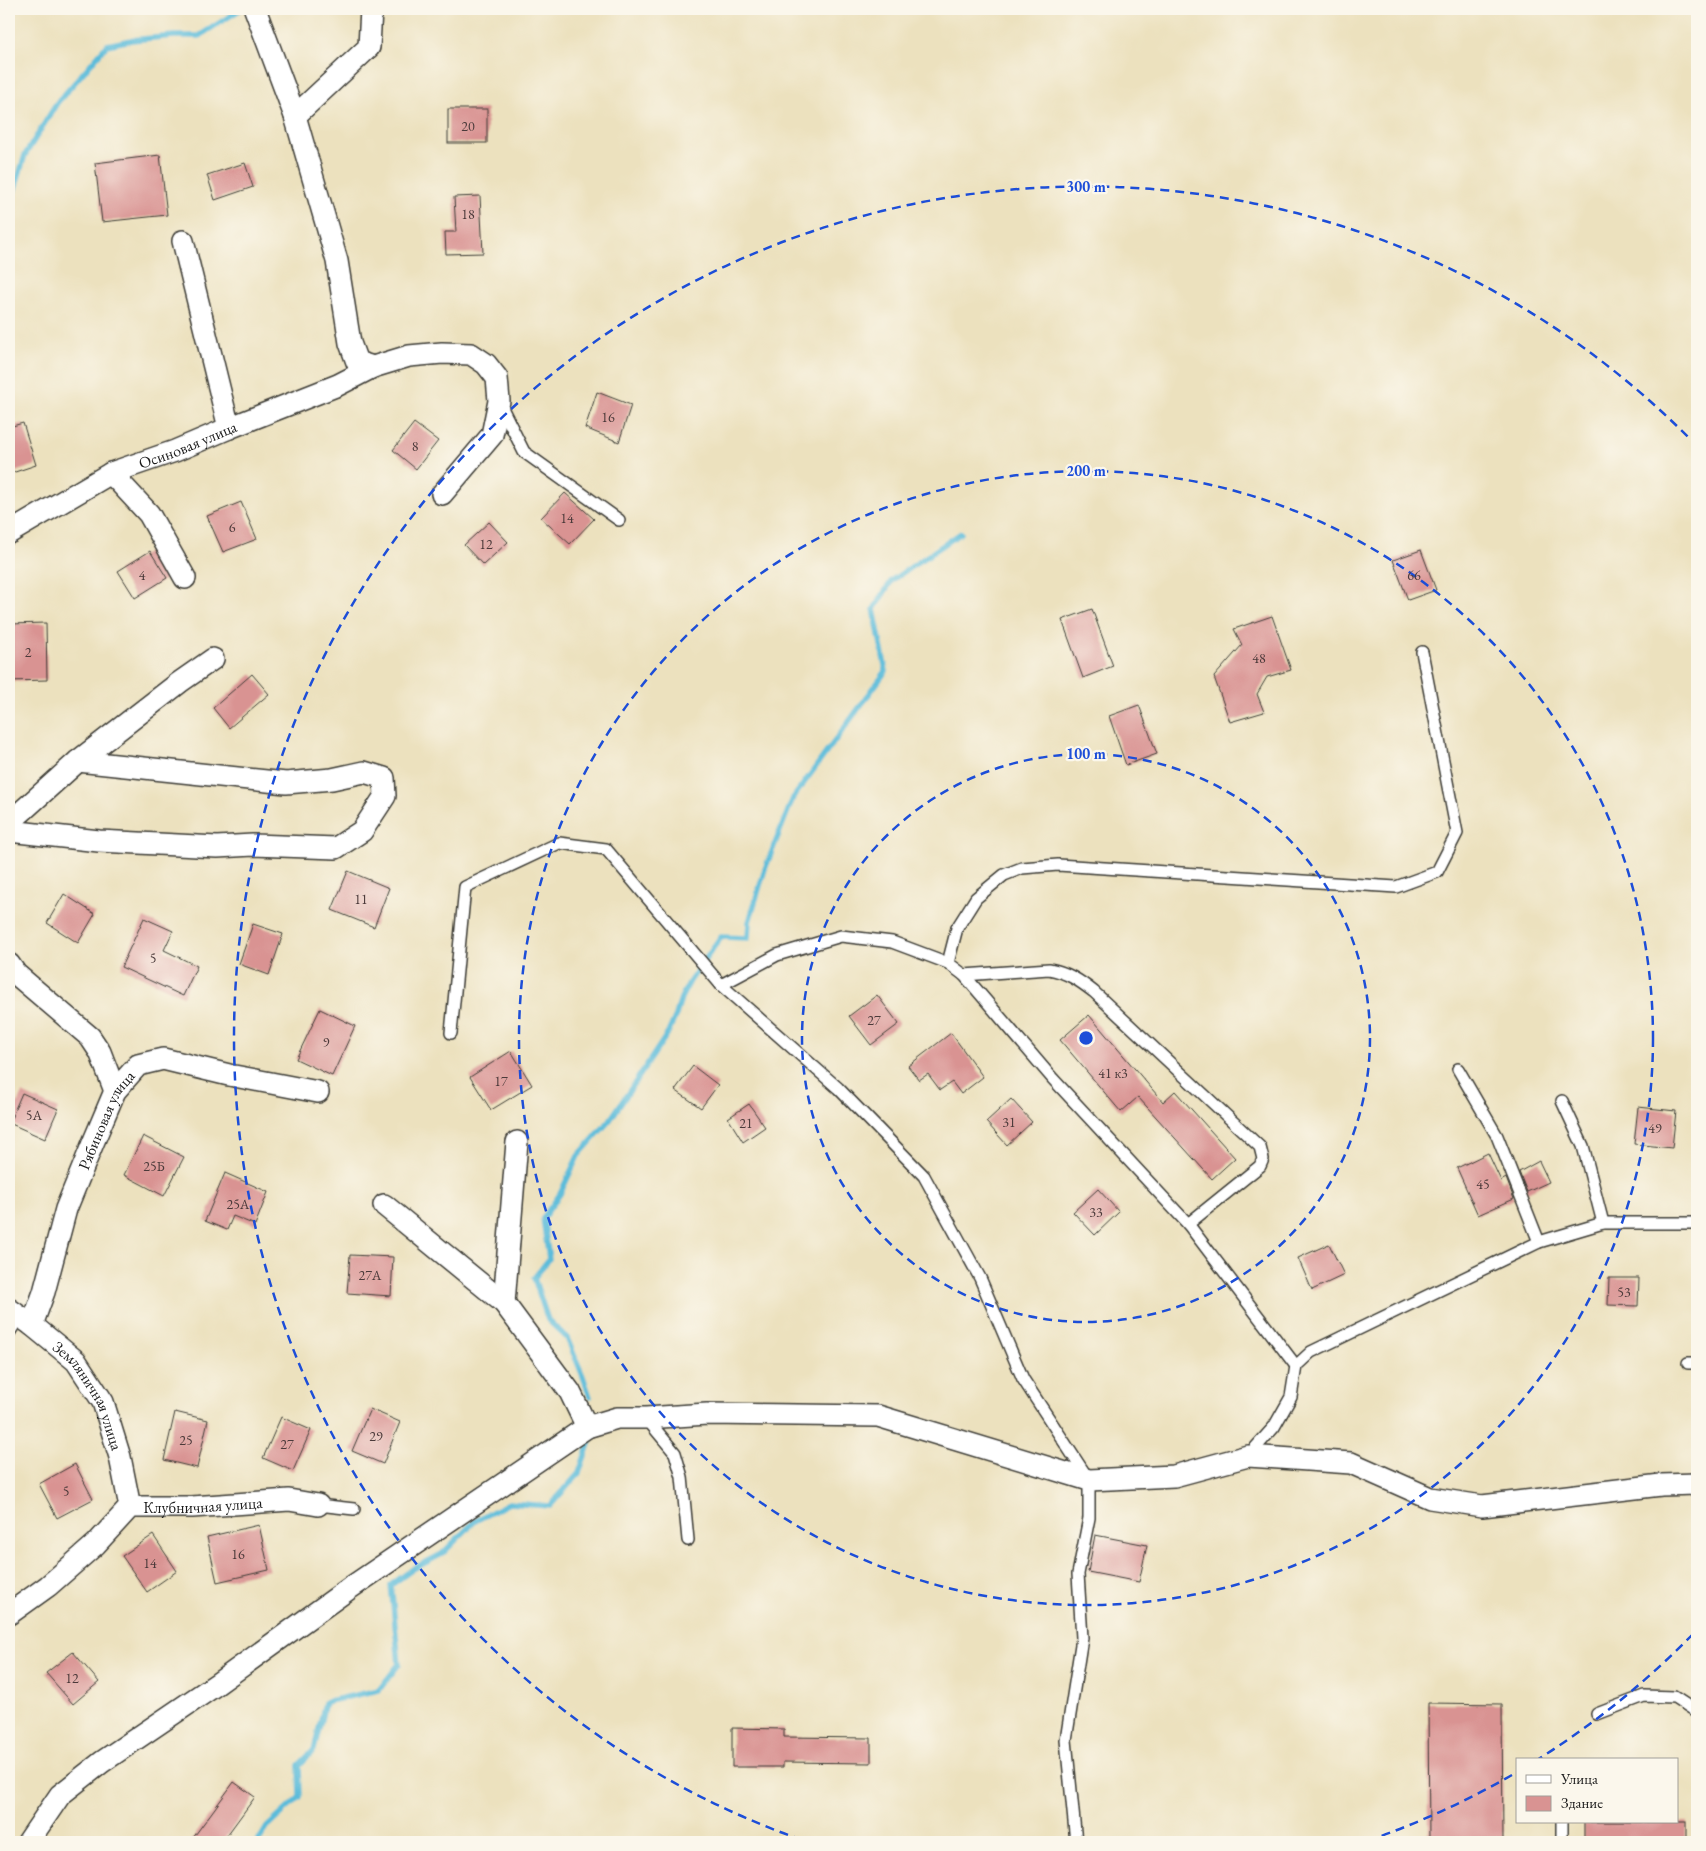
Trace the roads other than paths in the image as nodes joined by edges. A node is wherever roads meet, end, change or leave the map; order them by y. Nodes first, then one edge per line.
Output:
1 (256, 9) edge
2 (371, 9) edge
3 (295, 116) junction
4 (182, 241) dead end
5 (372, 367) junction
6 (499, 401) junction
7 (229, 428) junction
8 (111, 473) junction
9 (442, 494) dead end
10 (618, 520) dead end
11 (9, 533) edge
12 (185, 578) dead end
13 (1422, 652) dead end
14 (213, 658) dead end
15 (78, 761) junction
16 (9, 823) edge
17 (9, 831) edge
18 (948, 963) junction
19 (9, 964) edge
20 (964, 975) junction
21 (720, 985) junction
22 (451, 1033) dead end
23 (1458, 1069) dead end
24 (115, 1091) junction
25 (318, 1092) dead end
26 (1562, 1101) dead end
27 (518, 1142) dead end
28 (384, 1205) dead end
29 (1603, 1223) junction
30 (1697, 1223) edge
31 (1188, 1224) junction
32 (1539, 1242) junction
33 (504, 1303) junction
34 (17, 1321) edge
35 (1296, 1366) junction
36 (646, 1418) junction
37 (587, 1427) junction
38 (1248, 1456) junction
39 (1089, 1480) junction
40 (1697, 1484) edge
41 (318, 1505) joint
42 (130, 1506) junction
43 (354, 1509) dead end
44 (688, 1540) dead end
45 (9, 1614) edge
46 (1697, 1712) edge
47 (1597, 1714) dead end
48 (1562, 1824) edge
49 (28, 1842) edge
50 (1076, 1842) edge
51 (1562, 1842) edge

1 - 3 street
2 - 3 street
3 - 5 street
4 - 7 street
5 - 6 street, Осиновая улица
5 - 7 street, Осиновая улица
6 - 9 street, Осиновая улица
6 - 10 lane
7 - 8 street, Осиновая улица
8 - 11 street, Осиновая улица
8 - 12 street
13 - 18 lane
14 - 15 street
15 - 16 street
15 - 17 street
18 - 20 lane
18 - 21 lane
19 - 24 street
20 - 31 lane
20 - 31 lane
21 - 22 lane
21 - 39 lane
23 - 32 lane
24 - 25 street, Рябиновая улица
24 - 34 street, Рябиновая улица
26 - 29 lane
27 - 33 street
28 - 33 street
29 - 30 lane
29 - 32 lane
31 - 35 lane
32 - 35 lane
33 - 37 street
34 - 42 street, Земляничная улица
35 - 38 lane
36 - 37 street
36 - 39 street
36 - 44 lane
37 - 49 street
38 - 39 street
38 - 40 street
39 - 50 lane
41 - 42 street, Клубничная улица
41 - 43 lane
42 - 45 street, Клубничная улица
46 - 47 lane
48 - 51 lane

